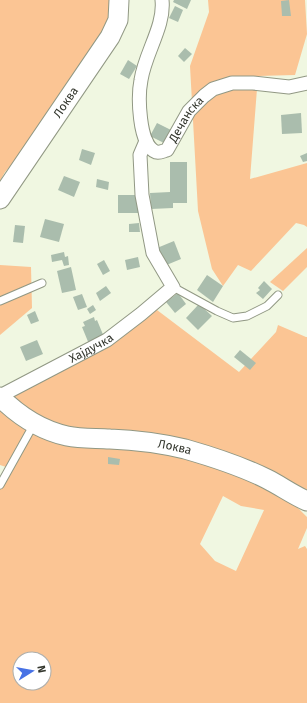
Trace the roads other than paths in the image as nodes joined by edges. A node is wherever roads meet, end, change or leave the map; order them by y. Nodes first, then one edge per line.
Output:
1 (119, 0) edge
2 (162, 0) edge
3 (307, 83) edge
4 (146, 141) junction
5 (0, 199) edge
6 (42, 283) dead end
7 (173, 287) junction
8 (278, 295) dead end
9 (0, 301) edge
10 (0, 397) edge
11 (34, 424) junction
12 (0, 485) edge
13 (307, 501) edge

1 - 5 main road, Локва
2 - 4 street
3 - 4 street, Дечанска
4 - 7 street
6 - 9 lane
7 - 8 lane
7 - 10 street, Хајдучка
10 - 11 main road, Локва
11 - 12 lane
11 - 13 main road, Локва

